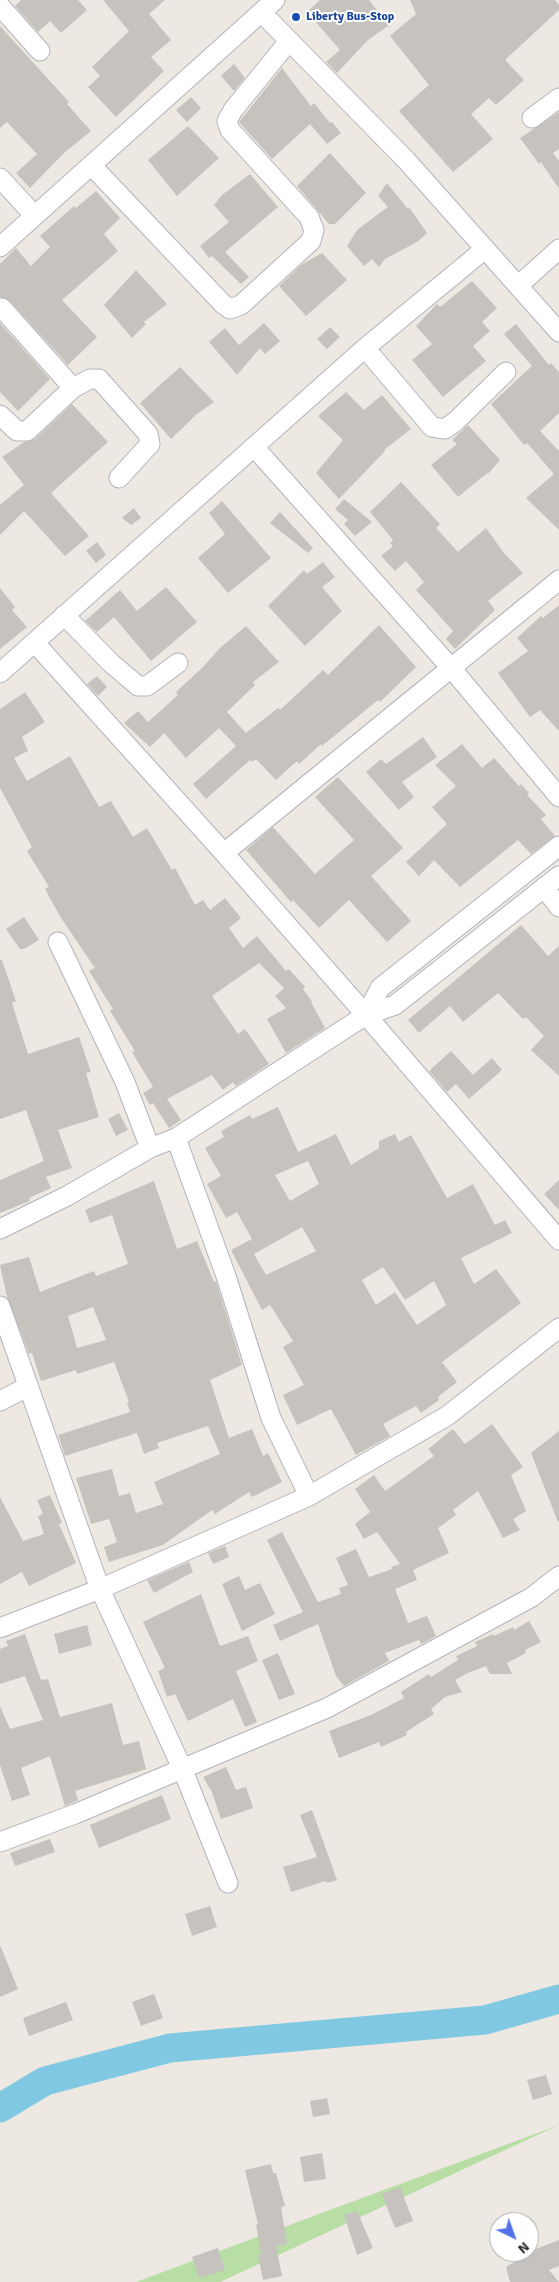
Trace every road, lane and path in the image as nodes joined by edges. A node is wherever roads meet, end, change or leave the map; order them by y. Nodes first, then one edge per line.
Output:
1 (0, 6) edge
2 (268, 6) edge
3 (289, 41) junction
4 (40, 51) dead end
5 (559, 98) edge
6 (532, 118) dead end
7 (92, 166) junction
8 (0, 178) edge
9 (34, 215) junction
10 (0, 247) edge
11 (559, 248) edge
12 (485, 249) junction
13 (519, 285) junction
14 (2, 308) dead end
15 (559, 332) edge
16 (365, 348) junction
17 (506, 372) dead end
18 (73, 388) junction
19 (0, 415) edge
20 (255, 448) junction
21 (119, 478) dead end
22 (559, 580) edge
23 (64, 615) junction
24 (35, 643) junction
25 (178, 663) dead end
26 (452, 669) junction
27 (0, 673) edge
28 (559, 797) edge
29 (559, 846) edge
30 (224, 852) junction
31 (559, 876) edge
32 (544, 888) junction
33 (559, 907) edge
34 (58, 942) dead end
35 (366, 1015) junction
36 (176, 1138) junction
37 (150, 1148) junction
38 (0, 1229) edge
39 (559, 1240) edge
40 (0, 1306) edge
41 (559, 1328) edge
42 (27, 1387) junction
43 (0, 1401) edge
44 (310, 1496) junction
45 (559, 1576) edge
46 (100, 1589) junction
47 (0, 1628) edge
48 (182, 1768) junction
49 (0, 1842) edge
50 (228, 1883) dead end

1 - 4 street
2 - 3 street
2 - 7 street
3 - 7 street
3 - 12 street
5 - 6 street
7 - 9 street
8 - 9 street
9 - 10 street
11 - 13 street
12 - 13 street
12 - 16 street
13 - 15 street
14 - 18 street
16 - 17 street
16 - 20 street
18 - 19 street
18 - 21 street
20 - 23 street
20 - 26 street
22 - 26 street
23 - 24 street
23 - 25 street
24 - 27 street
24 - 30 street
26 - 28 street
26 - 30 street
29 - 35 street
30 - 35 street
31 - 32 street
32 - 33 street
32 - 35 street
34 - 37 street
35 - 36 street
35 - 39 street
36 - 37 street
36 - 44 street
37 - 38 street
40 - 42 street
41 - 44 street
42 - 43 street
42 - 46 street
44 - 46 street
45 - 48 street
46 - 47 street
46 - 48 street
48 - 49 street
48 - 50 street

